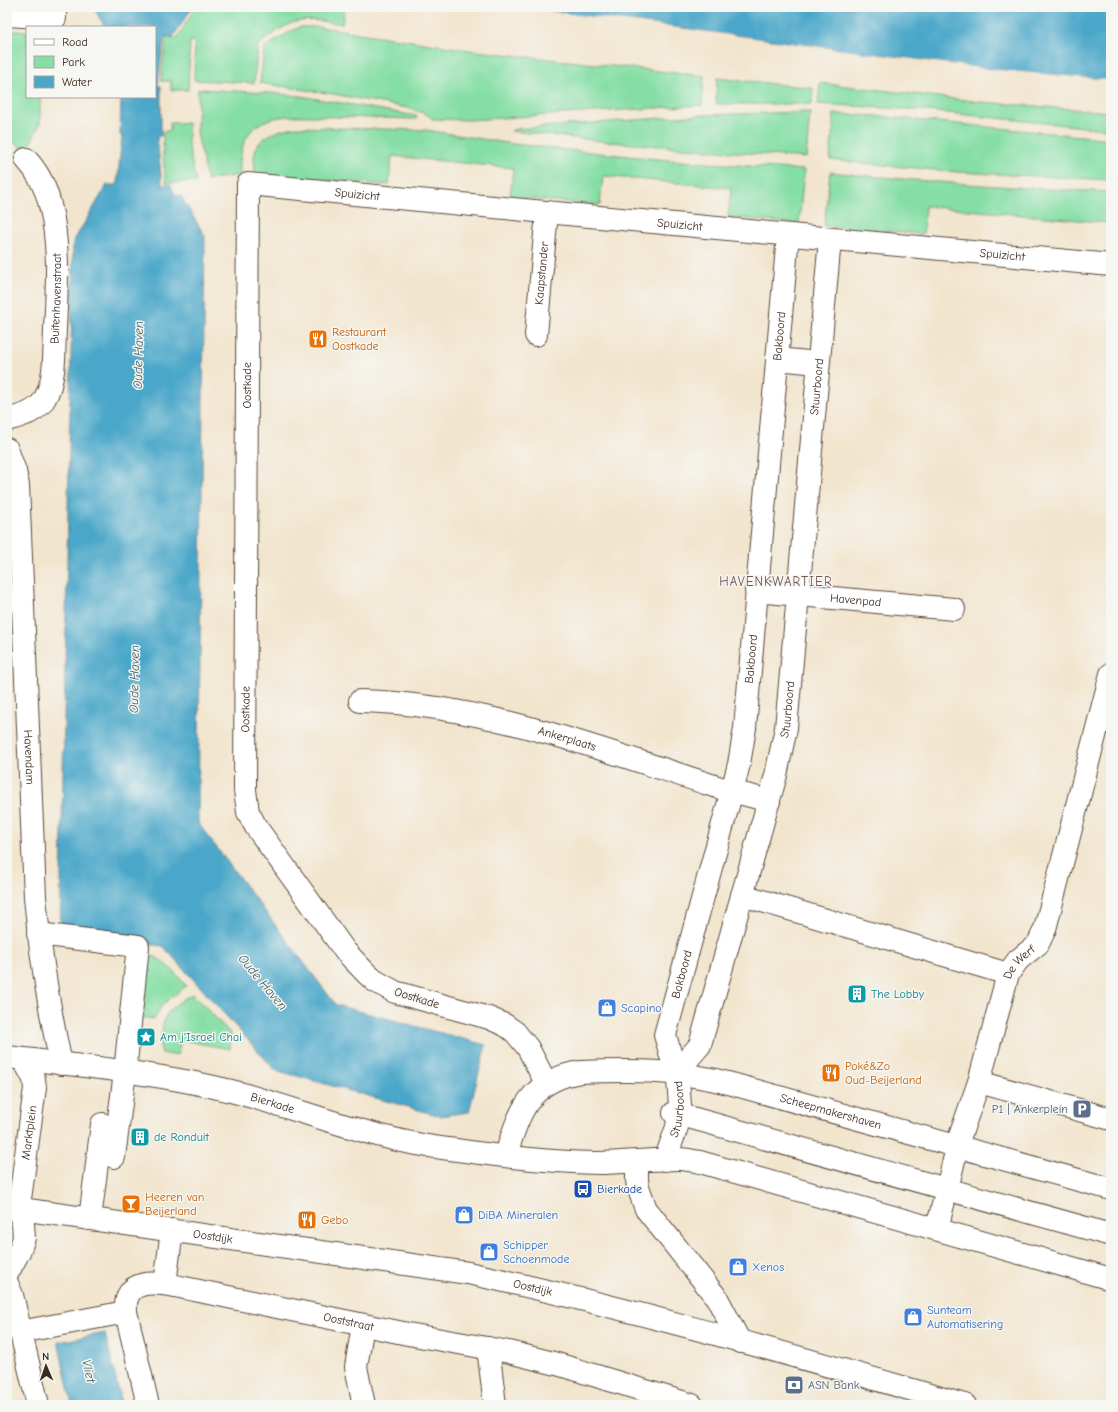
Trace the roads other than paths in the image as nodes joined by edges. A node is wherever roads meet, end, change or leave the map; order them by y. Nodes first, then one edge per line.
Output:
1 (51, 12) edge
2 (7, 15) edge
3 (26, 159) dead end
4 (248, 184) joint
5 (547, 212) junction
6 (788, 235) junction
7 (830, 239) junction
8 (1111, 265) edge
9 (536, 335) dead end
10 (777, 359) junction
11 (818, 363) junction
12 (7, 420) edge
13 (7, 449) edge
14 (756, 591) junction
15 (797, 595) junction
16 (954, 609) dead end
17 (1111, 674) edge
18 (360, 701) dead end
19 (732, 791) junction
20 (769, 801) junction
21 (742, 895) junction
22 (38, 934) junction
23 (1008, 974) junction
24 (15, 1058) edge
25 (61, 1064) junction
26 (676, 1073) junction
27 (124, 1079) junction
28 (979, 1082) junction
29 (546, 1084) junction
30 (677, 1113) junction
31 (1111, 1119) edge
32 (958, 1145) junction
33 (506, 1156) junction
34 (114, 1157) dead end
35 (666, 1160) junction
36 (637, 1161) junction
37 (1111, 1188) edge
38 (947, 1189) junction
39 (12, 1208) edge
40 (90, 1219) junction
41 (937, 1229) junction
42 (172, 1230) junction
43 (1111, 1235) edge
44 (7, 1274) edge
45 (1111, 1279) edge
46 (7, 1283) edge
47 (165, 1284) junction
48 (126, 1312) junction
49 (363, 1325) junction
50 (20, 1332) junction
51 (740, 1342) junction
52 (488, 1348) junction
53 (38, 1405) edge
54 (148, 1405) edge
55 (364, 1405) edge
56 (495, 1405) edge
57 (692, 1405) edge
58 (965, 1405) edge

1 - 2 street
3 - 12 street, Buitenhavenstraat
4 - 5 street, Spuizicht
4 - 29 street, Oostkade
5 - 6 street, Spuizicht
5 - 9 street, Kaapstander
6 - 7 street, Spuizicht
6 - 10 street, Bakboord
7 - 8 street, Spuizicht
7 - 11 street, Stuurboord
10 - 11 street
10 - 14 street, Bakboord
11 - 15 street, Stuurboord
13 - 22 street, Havendam
14 - 15 street, Havenpad
14 - 19 street, Bakboord
15 - 16 street, Havenpad
15 - 20 street, Stuurboord
17 - 23 street, De Werf
18 - 19 street, Ankerplaats
19 - 20 street, Ankerplaats
19 - 26 street, Bakboord
20 - 21 street, Stuurboord
21 - 23 street
21 - 26 street, Stuurboord
22 - 25 street, Havendam
22 - 27 street
23 - 28 street, De Werf
24 - 25 street, Bierkade
24 - 39 street, Marktplein
25 - 27 street, Bierkade
26 - 29 street, Scheepmakershaven
26 - 30 street, Stuurboord
26 - 32 street, Scheepmakershaven
27 - 33 street, Bierkade
27 - 34 street
27 - 40 street
28 - 31 street
28 - 32 street, De Werf
29 - 33 street
30 - 35 street, Stuurboord
30 - 38 street
32 - 37 street, Scheepmakershaven
32 - 38 street, De Werf
33 - 36 street, Bierkade
35 - 36 street, Bierkade
35 - 41 street
36 - 51 street
38 - 41 street, De Werf
38 - 43 street
39 - 40 street
39 - 44 street, Marktplein
40 - 42 street, Oostdijk
41 - 45 street
42 - 47 street
42 - 51 street, Oostdijk
46 - 50 street
47 - 48 street, Ooststraat
47 - 49 street, Ooststraat
48 - 50 street
48 - 54 street
49 - 52 street, Ooststraat
49 - 55 street
50 - 53 street
51 - 58 street, Oostdijk
52 - 56 street
52 - 57 street, Ooststraat

